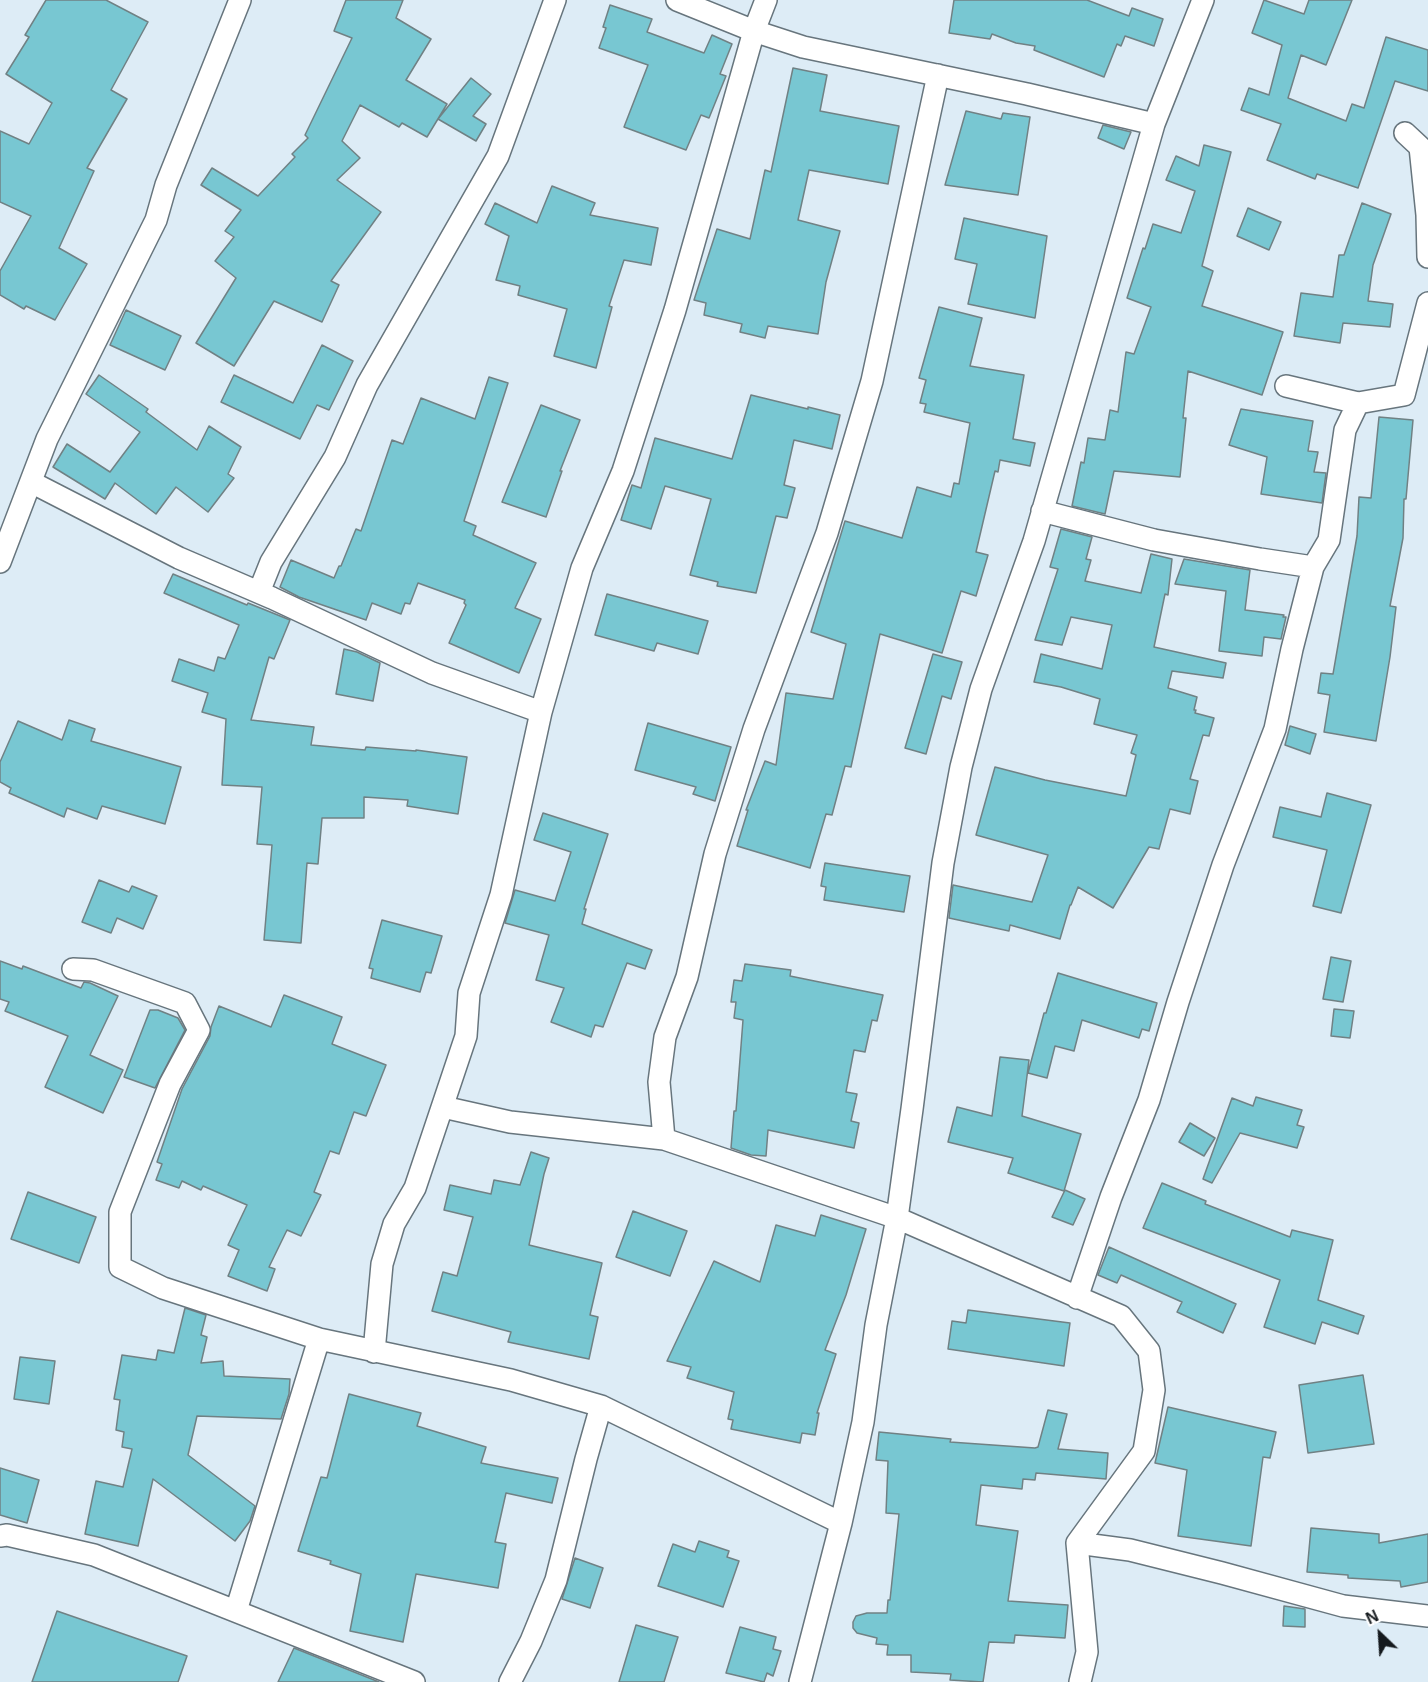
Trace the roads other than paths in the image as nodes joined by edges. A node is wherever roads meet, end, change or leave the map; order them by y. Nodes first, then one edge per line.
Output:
1 (240, 0) edge
2 (555, 0) edge
3 (677, 0) edge
4 (766, 0) edge
5 (1203, 0) edge
6 (754, 31) junction
7 (938, 75) junction
8 (1154, 124) junction
9 (1405, 133) dead end
10 (1428, 257) edge
11 (1428, 303) edge
12 (1286, 386) dead end
13 (1358, 403) junction
14 (31, 482) junction
15 (1042, 511) junction
16 (0, 562) edge
17 (1314, 567) junction
18 (259, 592) junction
19 (541, 712) junction
20 (73, 969) dead end
21 (443, 1107) junction
22 (664, 1139) junction
23 (897, 1218) junction
24 (1077, 1298) junction
25 (319, 1339) junction
26 (374, 1352) junction
27 (601, 1406) junction
28 (842, 1523) junction
29 (0, 1536) edge
30 (1077, 1543) junction
31 (236, 1611) junction
32 (1428, 1616) edge
33 (404, 1680) edge
34 (510, 1682) edge
35 (800, 1682) edge
36 (1080, 1682) edge

1 - 14 street
2 - 18 street
3 - 6 street
4 - 6 street
5 - 8 street
6 - 7 street
6 - 19 street
7 - 8 street
7 - 22 street
8 - 15 street
9 - 10 street
11 - 13 street
12 - 13 street
13 - 17 street
14 - 16 street
14 - 18 street
15 - 17 street
15 - 23 street
17 - 24 street
18 - 19 street
19 - 21 street
20 - 25 street
21 - 22 street
21 - 26 street
22 - 23 street
23 - 24 street
23 - 28 street
24 - 30 street
25 - 26 street
25 - 31 street
26 - 27 street
27 - 28 street
27 - 34 street
28 - 35 street
29 - 31 street
30 - 32 street
30 - 36 street
31 - 33 street

